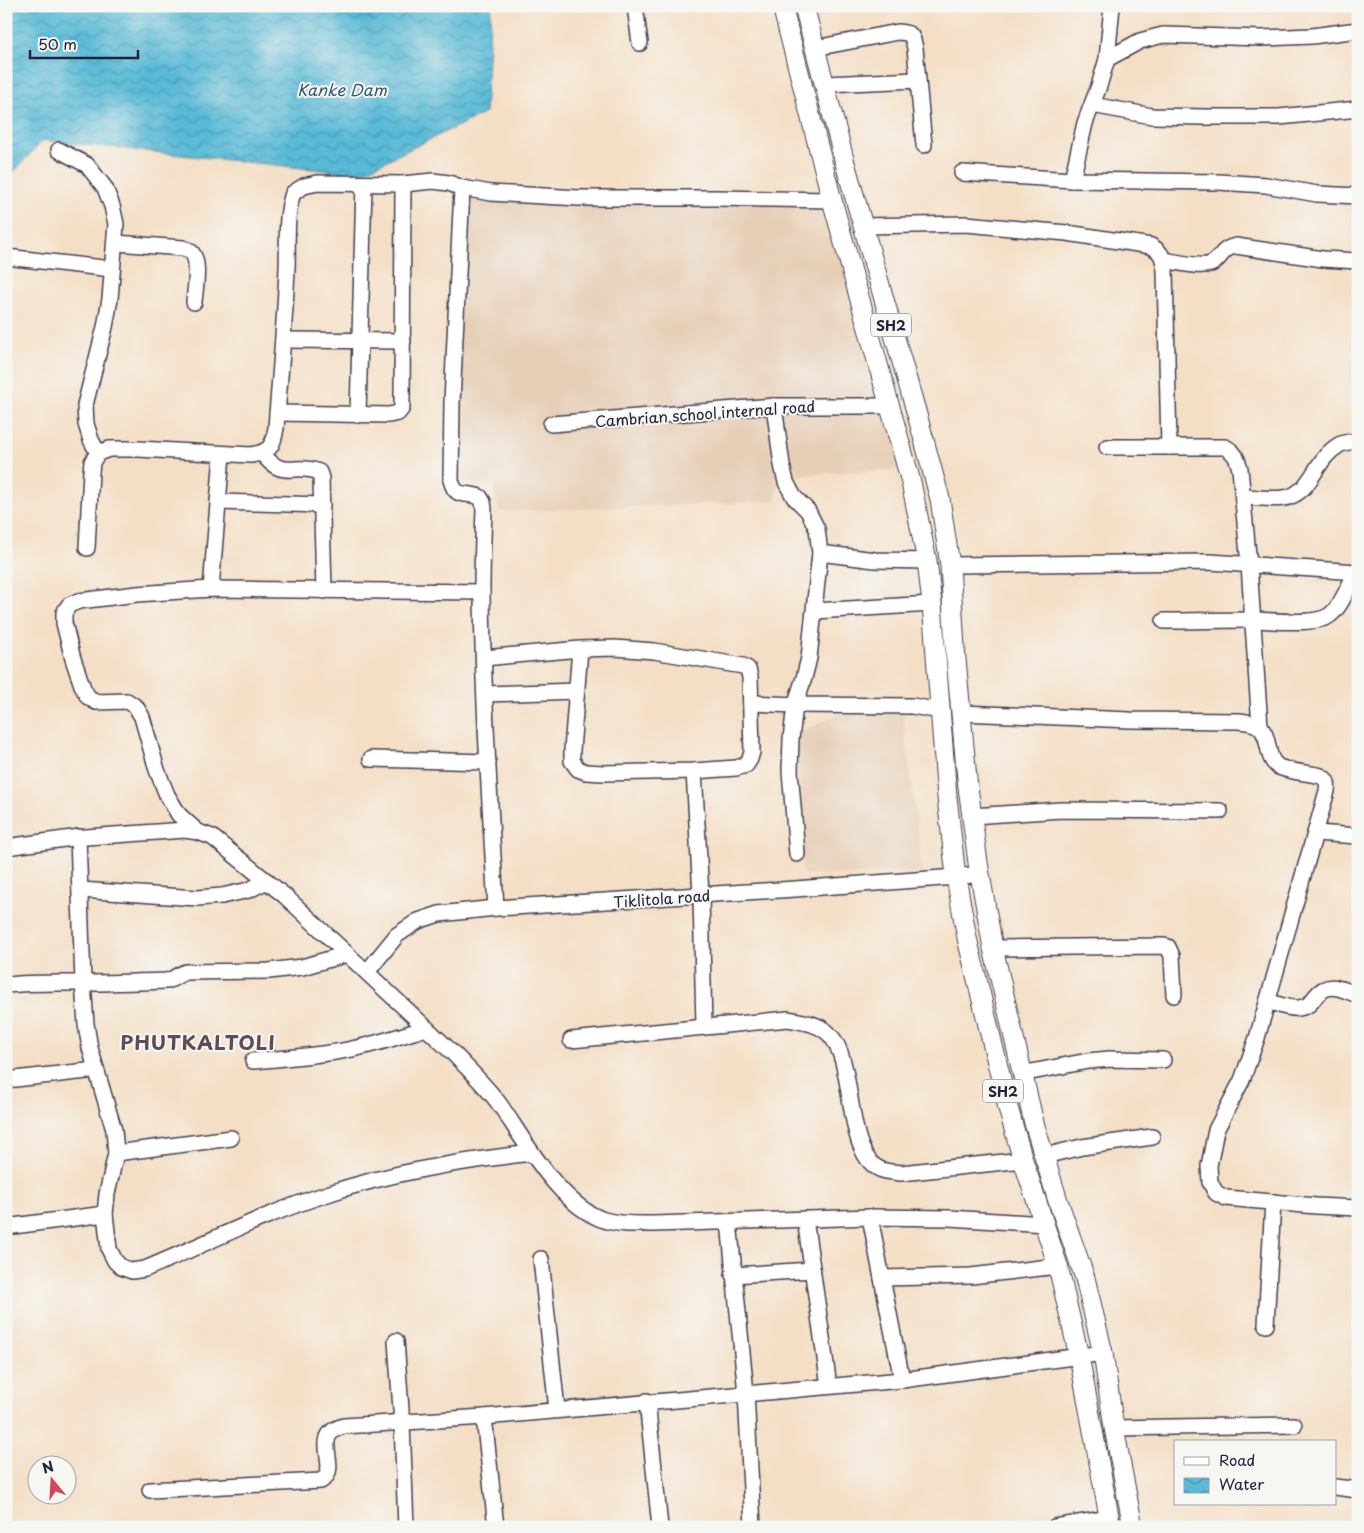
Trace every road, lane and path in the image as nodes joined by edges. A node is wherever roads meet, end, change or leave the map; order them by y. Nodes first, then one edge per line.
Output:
1 (635, 6) edge
2 (782, 6) edge
3 (804, 6) edge
4 (1112, 6) edge
5 (1358, 30) edge
6 (640, 43) dead end
7 (815, 48) junction
8 (1107, 59) junction
9 (918, 80) junction
10 (825, 84) junction
11 (1092, 105) junction
12 (1358, 109) edge
13 (924, 145) dead end
14 (59, 150) dead end
15 (962, 173) dead end
16 (1072, 180) junction
17 (364, 184) junction
18 (403, 184) junction
19 (462, 188) junction
20 (1358, 196) edge
21 (832, 200) junction
22 (863, 226) junction
23 (116, 243) junction
24 (6, 257) edge
25 (1164, 260) junction
26 (1358, 262) edge
27 (112, 269) junction
28 (194, 302) dead end
29 (283, 340) junction
30 (361, 341) junction
31 (403, 341) junction
32 (774, 406) junction
33 (888, 406) junction
34 (277, 413) junction
35 (358, 415) junction
36 (551, 424) dead end
37 (1358, 440) edge
38 (1107, 447) dead end
39 (1169, 447) junction
40 (98, 453) junction
41 (262, 454) junction
42 (222, 455) junction
43 (1243, 497) junction
44 (218, 502) junction
45 (322, 505) junction
46 (87, 548) dead end
47 (820, 554) junction
48 (927, 561) junction
49 (950, 565) junction
50 (1249, 565) junction
51 (1357, 572) edge
52 (212, 589) junction
53 (324, 590) junction
54 (482, 592) junction
55 (932, 604) junction
56 (815, 611) junction
57 (1253, 620) junction
58 (1164, 621) dead end
59 (580, 649) junction
60 (484, 658) junction
61 (577, 691) junction
62 (486, 694) junction
63 (752, 703) junction
64 (795, 705) junction
65 (940, 711) junction
66 (961, 713) junction
67 (1260, 727) junction
68 (371, 760) dead end
69 (488, 762) junction
70 (694, 771) junction
71 (1220, 811) dead end
72 (972, 816) junction
73 (198, 832) junction
74 (1316, 833) junction
75 (1358, 836) edge
76 (78, 837) junction
77 (6, 847) edge
78 (797, 854) dead end
79 (980, 874) junction
80 (956, 877) junction
81 (267, 881) junction
82 (80, 890) junction
83 (702, 895) junction
84 (496, 908) junction
85 (992, 948) junction
86 (347, 954) junction
87 (366, 972) junction
88 (83, 983) junction
89 (6, 985) edge
90 (1174, 995) dead end
91 (1358, 995) edge
92 (1268, 1001) junction
93 (704, 1027) junction
94 (426, 1028) junction
95 (571, 1040) dead end
96 (1163, 1060) dead end
97 (254, 1061) dead end
98 (96, 1070) junction
99 (1021, 1074) junction
100 (6, 1080) edge
101 (1152, 1137) dead end
102 (231, 1138) dead end
103 (116, 1152) junction
104 (532, 1153) junction
105 (1044, 1156) junction
106 (1023, 1160) junction
107 (1273, 1202) junction
108 (1358, 1208) edge
109 (105, 1214) junction
110 (870, 1217) junction
111 (805, 1219) junction
112 (729, 1222) junction
113 (1045, 1224) junction
114 (6, 1228) edge
115 (541, 1259) dead end
116 (1058, 1266) junction
117 (812, 1270) junction
118 (734, 1275) junction
119 (882, 1278) junction
120 (1266, 1325) dead end
121 (396, 1341) dead end
122 (1103, 1353) junction
123 (1079, 1356) junction
124 (902, 1380) junction
125 (829, 1386) junction
126 (746, 1393) junction
127 (647, 1401) junction
128 (557, 1410) junction
129 (484, 1417) junction
130 (402, 1423) junction
131 (1294, 1425) dead end
132 (1114, 1428) junction
133 (1336, 1487) edge
134 (150, 1490) dead end
135 (1358, 1490) edge
136 (1110, 1522) edge
137 (406, 1527) edge
138 (496, 1527) edge
139 (660, 1527) edge
140 (753, 1527) edge
141 (1055, 1527) edge
142 (1133, 1527) edge

1 - 6 street
2 - 21 main road, SH2
3 - 7 main road, SH2
4 - 8 street
5 - 8 street
7 - 9 street
7 - 10 main road, SH2
8 - 11 street
9 - 10 street
9 - 13 street
10 - 22 main road, SH2
11 - 12 street
11 - 16 street
14 - 23 street
15 - 16 street
16 - 20 street
17 - 18 street
17 - 29 street
17 - 30 street
18 - 19 street
18 - 31 street
19 - 21 street
19 - 54 street
21 - 33 main road, SH2
22 - 25 street
22 - 49 main road, SH2
23 - 27 street
23 - 28 street
24 - 27 street
25 - 26 street
25 - 39 street
27 - 40 street
29 - 30 street
29 - 34 street
30 - 31 street
30 - 35 street
31 - 35 street
32 - 33 street, Cambrian school internal road
32 - 36 street, Cambrian school internal road
32 - 47 street
33 - 48 main road, SH2
34 - 35 street
34 - 41 street
37 - 43 street
38 - 39 street
39 - 43 street
40 - 42 street
40 - 46 street
41 - 42 street
41 - 45 street
42 - 44 street
43 - 50 street
44 - 45 street
44 - 52 street
45 - 53 street
47 - 48 street
47 - 56 street
48 - 55 main road, SH2
49 - 50 street
49 - 66 main road, SH2
50 - 51 street
50 - 57 street
51 - 57 street
52 - 53 street
52 - 73 street
53 - 54 street
54 - 60 street
55 - 56 street
55 - 65 main road, SH2
56 - 64 street
57 - 58 street
57 - 67 street
59 - 60 street
59 - 61 street
59 - 63 street
60 - 62 street
61 - 62 street
61 - 70 street
62 - 69 street
63 - 64 street
63 - 70 street
64 - 65 street
64 - 78 street
65 - 80 main road, SH2
66 - 67 street
66 - 72 main road, SH2
67 - 74 street
68 - 69 street
69 - 84 street
70 - 83 street
71 - 72 street
72 - 79 main road, SH2
73 - 76 street
73 - 81 street
74 - 75 street
74 - 92 street
76 - 77 street
76 - 82 street
79 - 80 street, Tiklitola road
79 - 85 main road, SH2
80 - 83 street, Tiklitola road
80 - 106 main road, SH2
81 - 82 street
81 - 86 street
82 - 88 street
83 - 84 street, Tiklitola road
83 - 93 street
84 - 87 street, Tiklitola road
85 - 90 street
85 - 99 main road, SH2
86 - 87 street
86 - 88 street
87 - 94 street
88 - 89 street
88 - 98 street
91 - 92 street
92 - 107 street
93 - 95 street
93 - 106 street
94 - 97 street
94 - 104 street
96 - 99 street
98 - 100 street
98 - 103 street
99 - 105 main road, SH2
101 - 105 street
102 - 103 street
103 - 109 street
104 - 109 street
104 - 112 street
105 - 122 main road, SH2
106 - 113 main road, SH2
107 - 108 street
107 - 120 street
109 - 114 street
110 - 111 street
110 - 113 street
110 - 119 street
111 - 112 street
111 - 117 street
112 - 118 street
113 - 116 main road, SH2
115 - 128 street
116 - 119 street
116 - 123 main road, SH2
117 - 118 street
117 - 125 street
118 - 126 street
119 - 124 street
121 - 130 street
122 - 123 street
122 - 132 main road, SH2
123 - 124 street
123 - 136 main road, SH2
124 - 125 street
125 - 126 street
126 - 127 street
126 - 140 street
127 - 128 street
127 - 139 street
128 - 129 street
129 - 130 street
129 - 138 street
130 - 134 street
130 - 137 street
131 - 132 street
132 - 142 main road, SH2
133 - 135 street
136 - 141 street

